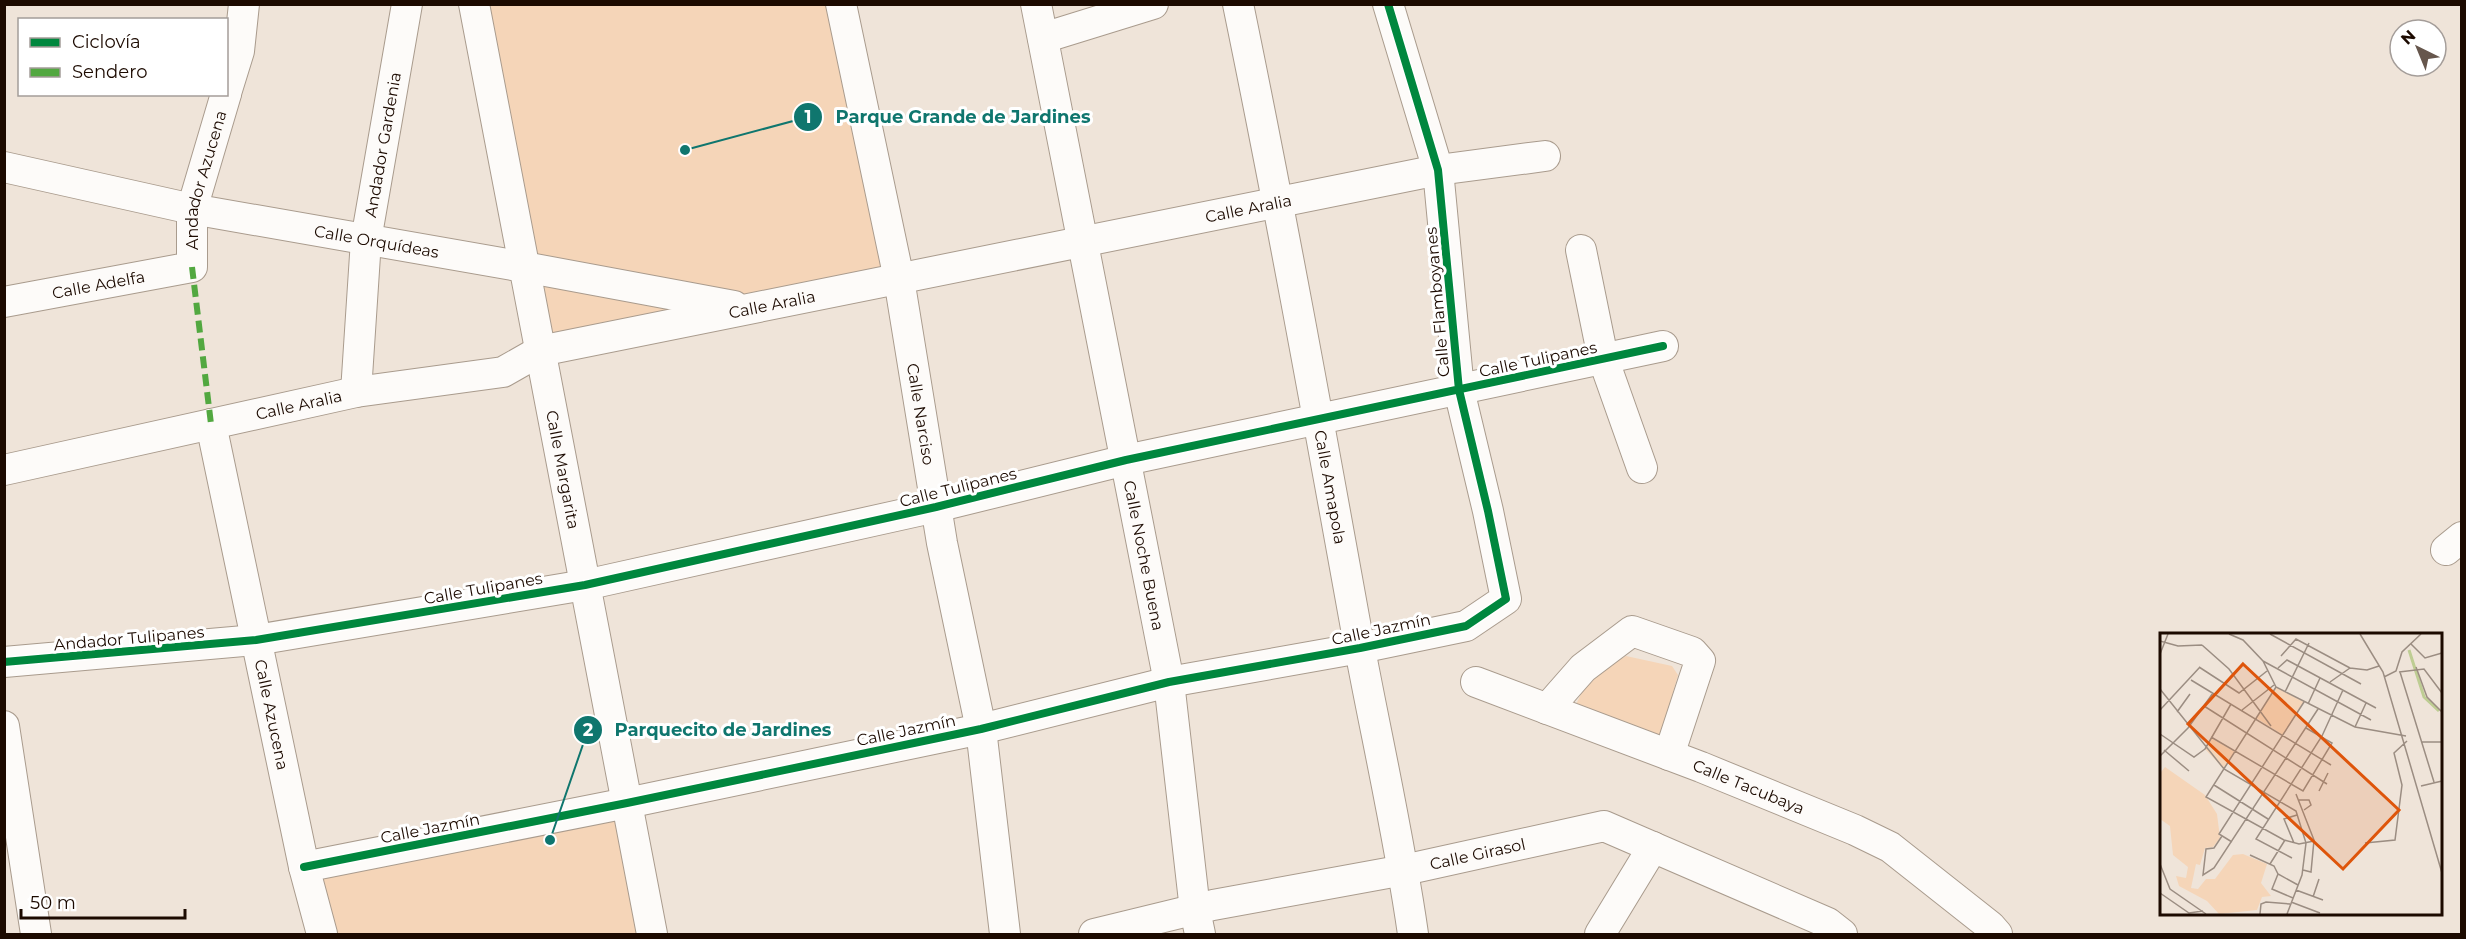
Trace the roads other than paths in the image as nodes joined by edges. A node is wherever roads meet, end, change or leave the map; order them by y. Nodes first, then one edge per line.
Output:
1 (244, 4) edge
2 (407, 4) edge
3 (474, 4) edge
4 (841, 4) edge
5 (1036, 4) edge
6 (1153, 4) edge
7 (1238, 4) edge
8 (1388, 4) edge
9 (1043, 38) junction
10 (228, 87) edge
11 (225, 96) edge
12 (1545, 156) dead end
13 (4, 167) edge
14 (1438, 170) junction
15 (1279, 202) junction
16 (192, 209) junction
17 (366, 240) junction
18 (1083, 242) junction
19 (1581, 250) dead end
20 (192, 267) joint
21 (524, 267) junction
22 (899, 279) junction
23 (4, 302) edge
24 (749, 309) junction
25 (1663, 346) dead end
26 (540, 351) junction
27 (1603, 358) junction
28 (1459, 390) junction
29 (356, 392) junction
30 (1318, 420) junction
31 (211, 424) junction
32 (1126, 460) junction
33 (1642, 468) dead end
34 (4, 470) edge
35 (936, 507) junction
36 (585, 585) junction
37 (1506, 599) joint
38 (256, 640) junction
39 (1360, 648) junction
40 (4, 662) edge
41 (1169, 682) junction
42 (1476, 682) dead end
43 (1546, 709) junction
44 (4, 726) edge
45 (981, 729) junction
46 (1669, 755) junction
47 (627, 803) junction
48 (1653, 847) junction
49 (304, 867) junction
50 (1404, 870) junction
51 (1197, 922) edge
52 (36, 934) edge
53 (322, 934) edge
54 (652, 934) edge
55 (1005, 934) edge
56 (1094, 934) edge
57 (1413, 934) edge
58 (1600, 934) edge
59 (1842, 934) edge
60 (1997, 934) edge

1 - 10 street, Andador Azucena
2 - 17 street, Andador Gardenia
3 - 21 street, Calle Margarita
4 - 22 street, Calle Narciso
5 - 9 street, Calle Noche Buena
6 - 9 street
7 - 15 street, Calle Amapola
8 - 14 street, Calle Flamboyanes
9 - 18 street, Calle Noche Buena
11 - 16 street, Andador Azucena
12 - 14 street, Calle Aralia
13 - 16 street, Calle Orquídeas
14 - 15 street, Calle Aralia
14 - 28 street, Calle Flamboyanes
15 - 18 street, Calle Aralia
15 - 30 street, Calle Amapola
16 - 17 street, Calle Orquídeas
16 - 20 street, Andador Azucena
17 - 21 street, Calle Orquídeas
17 - 29 street, Andador Gardenia
18 - 22 street, Calle Aralia
18 - 32 street, Calle Noche Buena
19 - 27 street
20 - 23 street, Calle Adelfa
21 - 24 street, Calle Orquídeas
21 - 26 street, Calle Margarita
22 - 24 street, Calle Aralia
22 - 35 street, Calle Narciso
24 - 26 street, Calle Aralia
25 - 27 street, Calle Tulipanes
26 - 29 street, Calle Aralia
26 - 36 street, Calle Margarita
27 - 28 street, Calle Tulipanes
27 - 33 street
28 - 30 street, Calle Tulipanes
28 - 37 street, Calle Flamboyanes
29 - 31 street, Calle Aralia
30 - 32 street, Calle Tulipanes
30 - 39 street, Calle Amapola
31 - 34 street, Calle Aralia
31 - 38 street, Calle Azucena
32 - 35 street, Calle Tulipanes
32 - 41 street, Calle Noche Buena
35 - 36 street, Calle Tulipanes
35 - 45 street, Calle Narciso
36 - 38 street, Calle Tulipanes
36 - 47 street, Calle Margarita
37 - 39 street, Calle Jazmín
38 - 40 street, Andador Tulipanes
38 - 49 street, Calle Azucena
39 - 41 street, Calle Jazmín
39 - 50 street, Calle Amapola
41 - 45 street, Calle Jazmín
41 - 51 street, Calle Noche Buena
42 - 43 street, Calle Tacubaya
43 - 46 street, Calle Tacubaya
43 - 46 street
44 - 52 street
45 - 47 street, Calle Jazmín
45 - 55 street, Calle Narciso
46 - 60 street, Calle Tacubaya
47 - 49 street, Calle Jazmín
47 - 54 street, Calle Margarita
48 - 50 street, Calle Girasol
48 - 58 street
48 - 59 street, Calle Girasol
49 - 53 street, Calle Azucena
50 - 51 street, Calle Girasol
50 - 57 street, Calle Amapola
51 - 56 street, Calle Girasol

